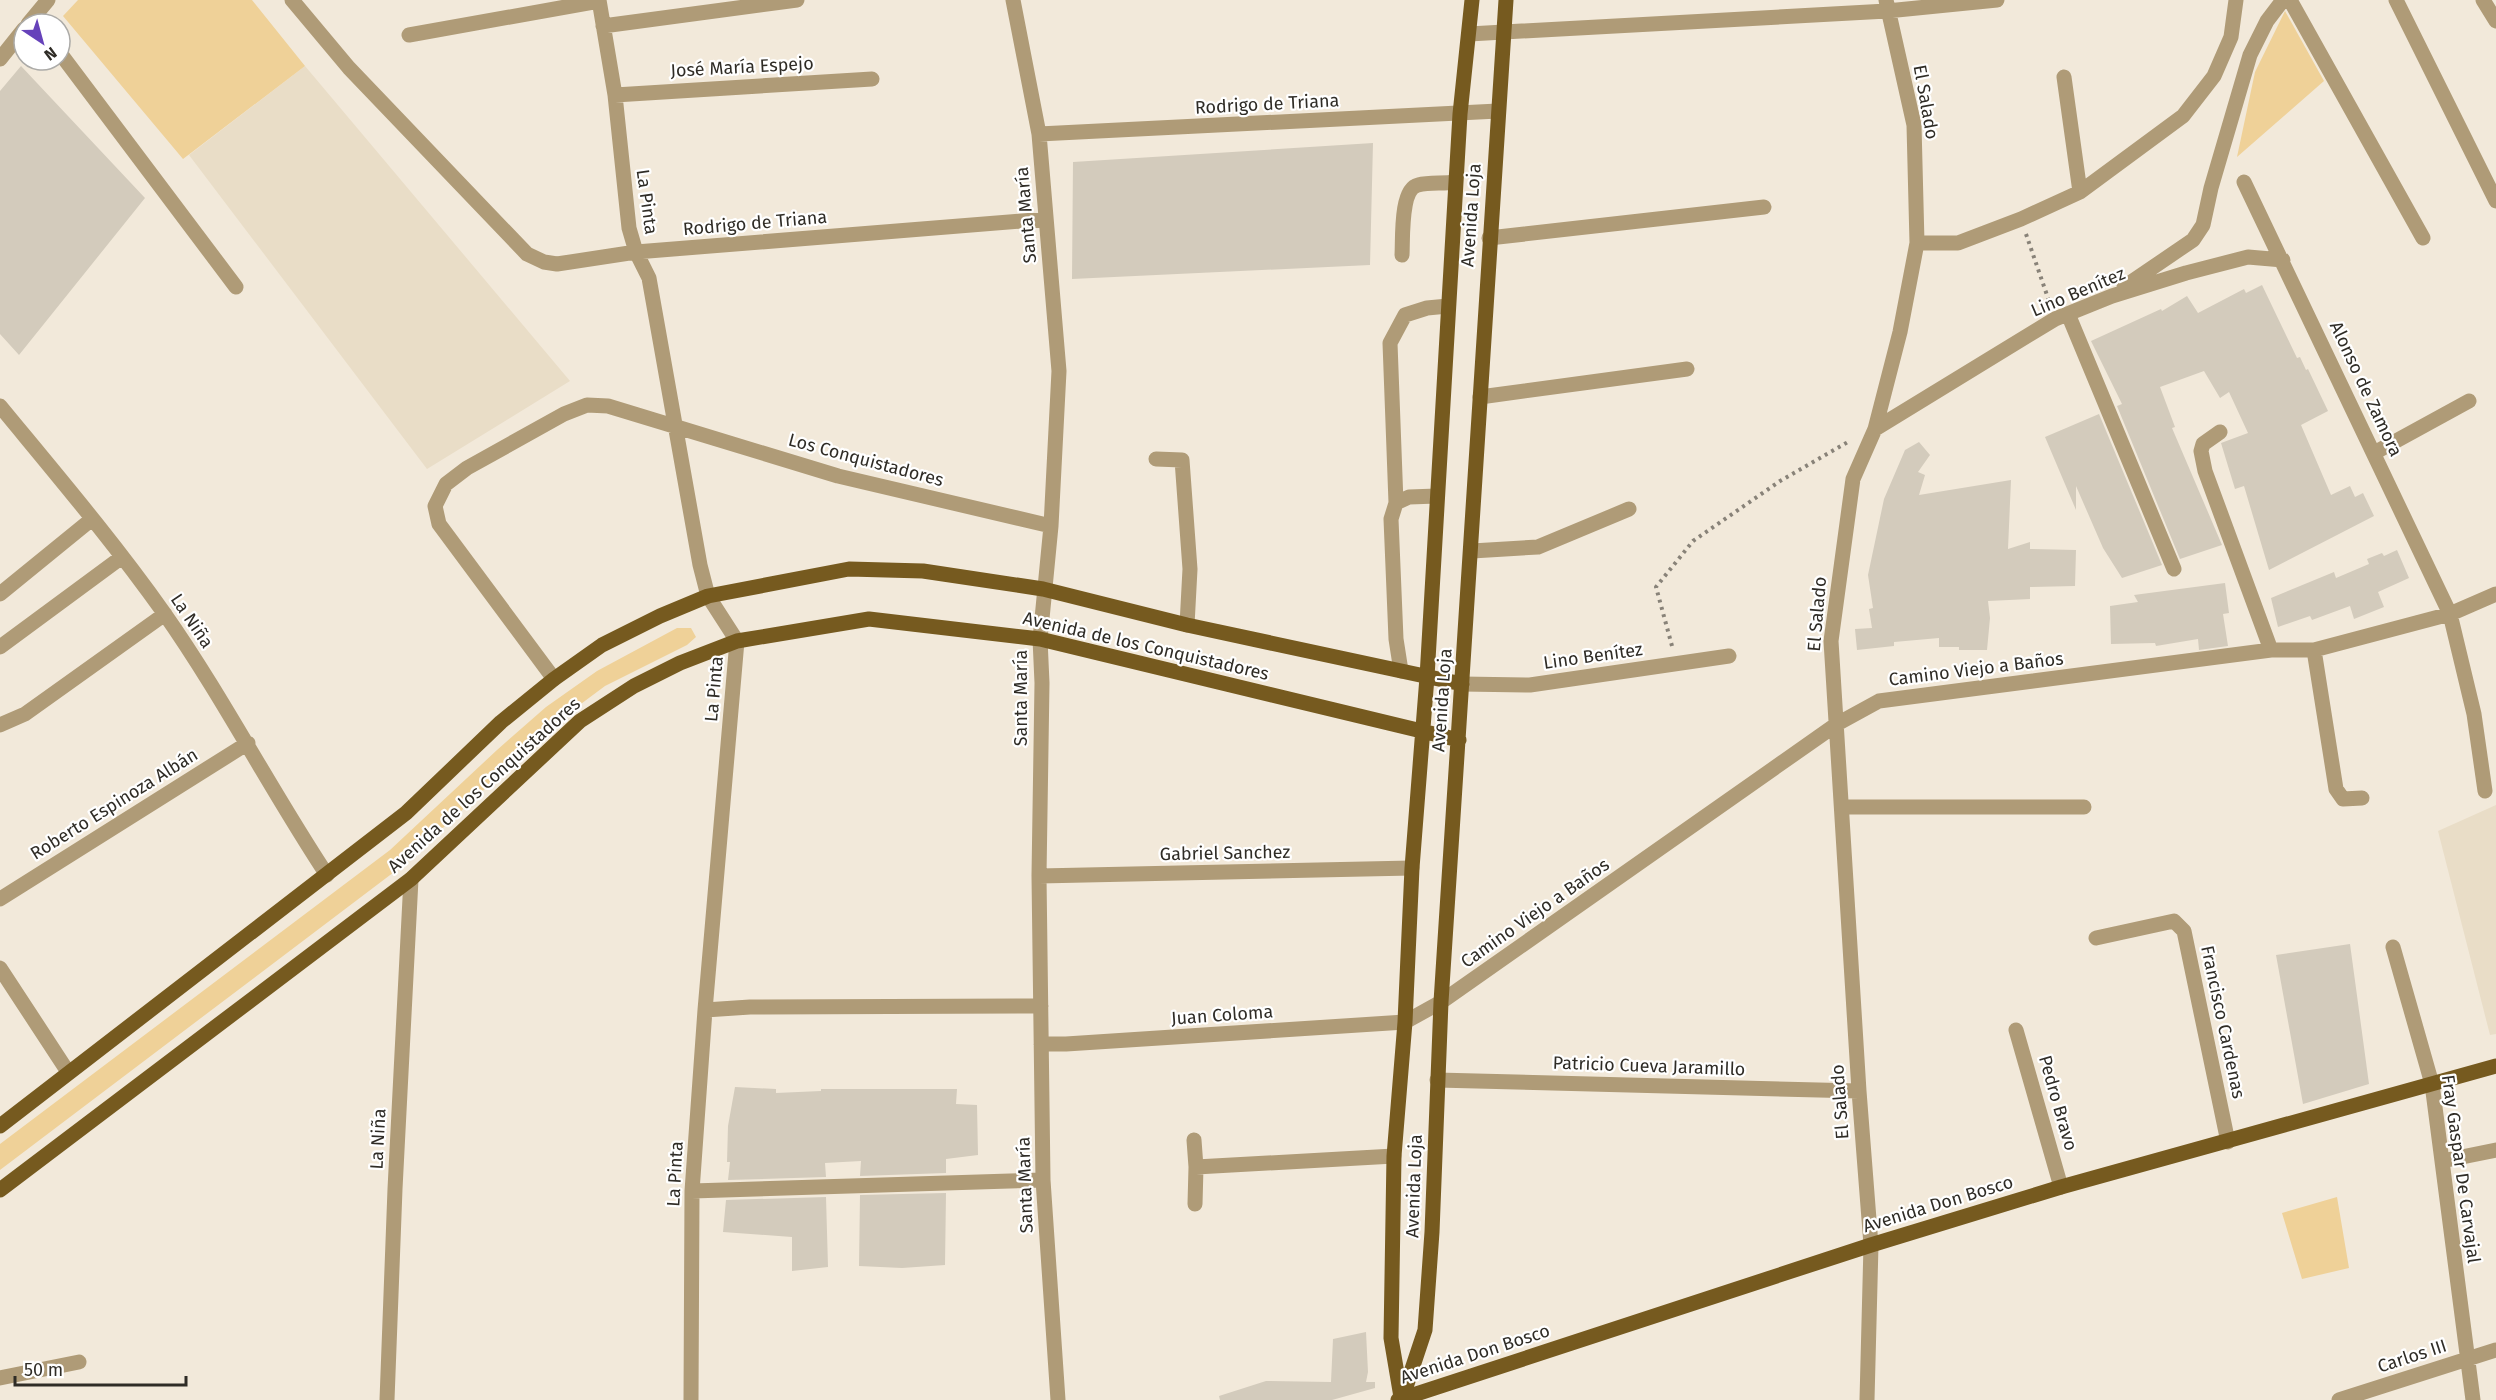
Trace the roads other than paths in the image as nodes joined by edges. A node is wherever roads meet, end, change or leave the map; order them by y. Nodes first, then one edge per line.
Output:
1 (292, 0) edge
2 (599, 0) edge
3 (797, 0) edge
4 (1013, 0) edge
5 (1472, 0) edge
6 (1506, 0) edge
7 (1991, 0) edge
8 (1997, 0) edge
9 (2236, 0) edge
10 (2283, 0) edge
11 (2290, 0) edge
12 (2396, 0) edge
13 (2483, 0) edge
14 (1887, 5) edge
15 (2496, 21) edge
16 (603, 26) junction
17 (1504, 30) junction
18 (1469, 34) junction
19 (410, 35) dead end
20 (12, 45) edge
21 (0, 59) edge
22 (72, 69) edge
23 (2064, 77) dead end
24 (872, 79) dead end
25 (615, 94) junction
26 (1498, 111) junction
27 (1460, 114) junction
28 (1039, 134) junction
29 (1455, 182) junction
30 (2244, 182) dead end
31 (2080, 192) junction
32 (2496, 201) edge
33 (1764, 207) dead end
34 (1046, 219) junction
35 (1489, 238) junction
36 (2423, 238) dead end
37 (1917, 243) junction
38 (636, 252) junction
39 (1402, 255) dead end
40 (2283, 260) junction
41 (236, 287) dead end
42 (2112, 296) junction
43 (1448, 306) junction
44 (2061, 317) junction
45 (1687, 369) dead end
46 (1480, 397) junction
47 (2469, 401) dead end
48 (0, 406) edge
49 (674, 426) junction
50 (1875, 429) junction
51 (2220, 432) dead end
52 (2374, 453) junction
53 (1156, 459) dead end
54 (1437, 496) junction
55 (1396, 503) junction
56 (1629, 509) dead end
57 (92, 519) junction
58 (1051, 526) junction
59 (1472, 551) junction
60 (122, 557) junction
61 (2174, 569) dead end
62 (1043, 589) junction
63 (0, 594) edge
64 (2496, 594) edge
65 (708, 596) junction
66 (165, 614) junction
67 (2450, 614) junction
68 (1187, 625) junction
69 (1040, 639) junction
70 (737, 641) junction
71 (0, 647) edge
72 (2271, 650) junction
73 (2314, 650) junction
74 (1729, 656) dead end
75 (1401, 671) junction
76 (1427, 677) junction
77 (554, 679) junction
78 (1462, 684) junction
79 (1837, 724) junction
80 (0, 725) edge
81 (1423, 730) junction
82 (1459, 740) junction
83 (248, 743) junction
84 (2485, 791) dead end
85 (2362, 798) dead end
86 (1842, 807) junction
87 (2084, 807) dead end
88 (1412, 868) junction
89 (327, 875) junction
90 (1039, 876) junction
91 (411, 879) junction
92 (0, 899) edge
93 (2096, 938) dead end
94 (2393, 947) dead end
95 (0, 968) edge
96 (1441, 1002) junction
97 (1041, 1006) junction
98 (705, 1010) junction
99 (1405, 1022) junction
100 (2016, 1030) dead end
101 (1041, 1044) junction
102 (2496, 1066) edge
103 (68, 1072) junction
104 (1437, 1080) junction
105 (2432, 1084) junction
106 (1859, 1091) junction
107 (0, 1126) edge
108 (1194, 1140) dead end
109 (2228, 1142) junction
110 (2496, 1150) edge
111 (1394, 1156) junction
112 (2442, 1161) junction
113 (1196, 1167) junction
114 (1043, 1180) junction
115 (2061, 1187) junction
116 (0, 1190) edge
117 (692, 1191) junction
118 (1195, 1204) dead end
119 (1871, 1245) junction
120 (2496, 1350) edge
121 (2467, 1359) junction
122 (79, 1362) dead end
123 (0, 1378) edge
124 (387, 1400) edge
125 (691, 1400) edge
126 (1058, 1400) edge
127 (1400, 1400) edge
128 (1868, 1400) edge
129 (2339, 1400) edge
130 (2473, 1400) edge

1 - 38 street, Rodrigo de Triana
2 - 16 street, La Pinta
2 - 19 street
3 - 16 street
4 - 28 street, Santa María
5 - 18 main road, Avenida Loja
6 - 17 main road, Avenida Loja
7 - 8 street
7 - 14 street
9 - 31 street
10 - 42 street
11 - 36 street
12 - 32 street
13 - 15 street
14 - 17 street
14 - 37 street, El Salado
16 - 25 street, La Pinta
17 - 18 street
17 - 26 main road, Avenida Loja
18 - 27 main road, Avenida Loja
20 - 21 street
22 - 41 street
23 - 31 street
24 - 25 street, José María Espejo
25 - 38 street, La Pinta
26 - 27 street, Rodrigo de Triana
26 - 35 main road, Avenida Loja
27 - 28 street, Rodrigo de Triana
27 - 29 main road, Avenida Loja
28 - 34 street, Santa María
29 - 39 street
29 - 43 main road, Avenida Loja
30 - 40 street, Alonso de Zamora
31 - 37 street
33 - 35 street
34 - 38 street, Rodrigo de Triana
34 - 58 street, Santa María
35 - 46 main road, Avenida Loja
37 - 50 street, El Salado
38 - 49 street, La Pinta
40 - 42 street, Lino Benítez
40 - 52 street, Alonso de Zamora
42 - 44 street, Lino Benítez
43 - 54 main road, Avenida Loja
43 - 55 street
44 - 50 street, Lino Benítez
44 - 61 street
45 - 46 street
46 - 59 main road, Avenida Loja
47 - 52 street
48 - 57 street, La Niña
49 - 58 street, Los Conquistadores
49 - 65 street, La Pinta
49 - 77 street, Los Conquistadores
50 - 79 street, El Salado
51 - 72 street
52 - 67 street, Alonso de Zamora
53 - 68 street
54 - 55 street
54 - 76 main road, Avenida Loja
55 - 75 street
56 - 59 street
57 - 60 street, La Niña
57 - 63 street
58 - 62 street, Santa María
59 - 78 main road, Avenida Loja
60 - 66 street, La Niña
60 - 71 street
62 - 65 main road, Avenida de los Conquistadores
62 - 68 main road, Avenida de los Conquistadores
62 - 69 street, Santa María
64 - 67 street, Camino Viejo a Baños
65 - 70 street, La Pinta
65 - 77 main road, Avenida de los Conquistadores
66 - 80 street
66 - 83 street, La Niña
67 - 73 street, Camino Viejo a Baños
67 - 84 street, Alonso de Zamora
68 - 75 main road, Avenida de los Conquistadores
69 - 70 main road, Avenida de los Conquistadores
69 - 81 main road, Avenida de los Conquistadores
69 - 90 street, Santa María
70 - 91 main road, Avenida de los Conquistadores
70 - 98 street, La Pinta
72 - 73 street, Camino Viejo a Baños
72 - 79 street, Camino Viejo a Baños
73 - 85 street
74 - 78 street, Lino Benítez
75 - 76 main road, Avenida de los Conquistadores
76 - 78 main road, Avenida de los Conquistadores
76 - 81 main road, Avenida Loja
77 - 89 main road, Avenida de los Conquistadores
78 - 82 main road, Avenida Loja
79 - 86 street, El Salado
79 - 96 street, Camino Viejo a Baños
81 - 82 main road, Avenida de los Conquistadores
81 - 88 main road, Avenida Loja
82 - 96 main road, Avenida Loja
83 - 89 street, La Niña
83 - 92 street, Roberto Espinoza Albán
86 - 87 street
86 - 106 street, El Salado
88 - 90 street, Gabriel Sanchez
88 - 99 main road, Avenida Loja
89 - 103 main road, Avenida de los Conquistadores
90 - 97 street, Santa María
91 - 116 main road, Avenida de los Conquistadores
91 - 124 street, La Niña
93 - 109 street, Francisco Cardenas
94 - 105 street, Fray Gaspar De Carvajal
95 - 103 street
96 - 99 street, Camino Viejo a Baños
96 - 104 main road, Avenida Loja
97 - 98 street
97 - 101 street, Santa María
98 - 117 street, La Pinta
99 - 101 street, Juan Coloma
99 - 111 main road, Avenida Loja
100 - 115 street, Pedro Bravo
101 - 114 street, Santa María
102 - 105 main road, Avenida Don Bosco
103 - 107 main road, Avenida de los Conquistadores
104 - 106 street, Patricio Cueva Jaramillo
104 - 127 main road, Avenida Loja
105 - 109 main road, Avenida Don Bosco
105 - 112 street, Fray Gaspar De Carvajal
106 - 119 street, El Salado
108 - 113 street
109 - 115 main road, Avenida Don Bosco
110 - 112 street
111 - 113 street
111 - 127 main road, Avenida Loja
112 - 121 street, Fray Gaspar De Carvajal
113 - 118 street
114 - 117 street
114 - 126 street, Santa María
115 - 119 main road, Avenida Don Bosco
117 - 125 street, La Pinta
119 - 127 main road, Avenida Don Bosco
119 - 128 street, El Salado
120 - 121 street, Carlos III
121 - 129 street, Carlos III
121 - 130 street, Fray Gaspar De Carvajal
122 - 123 street

